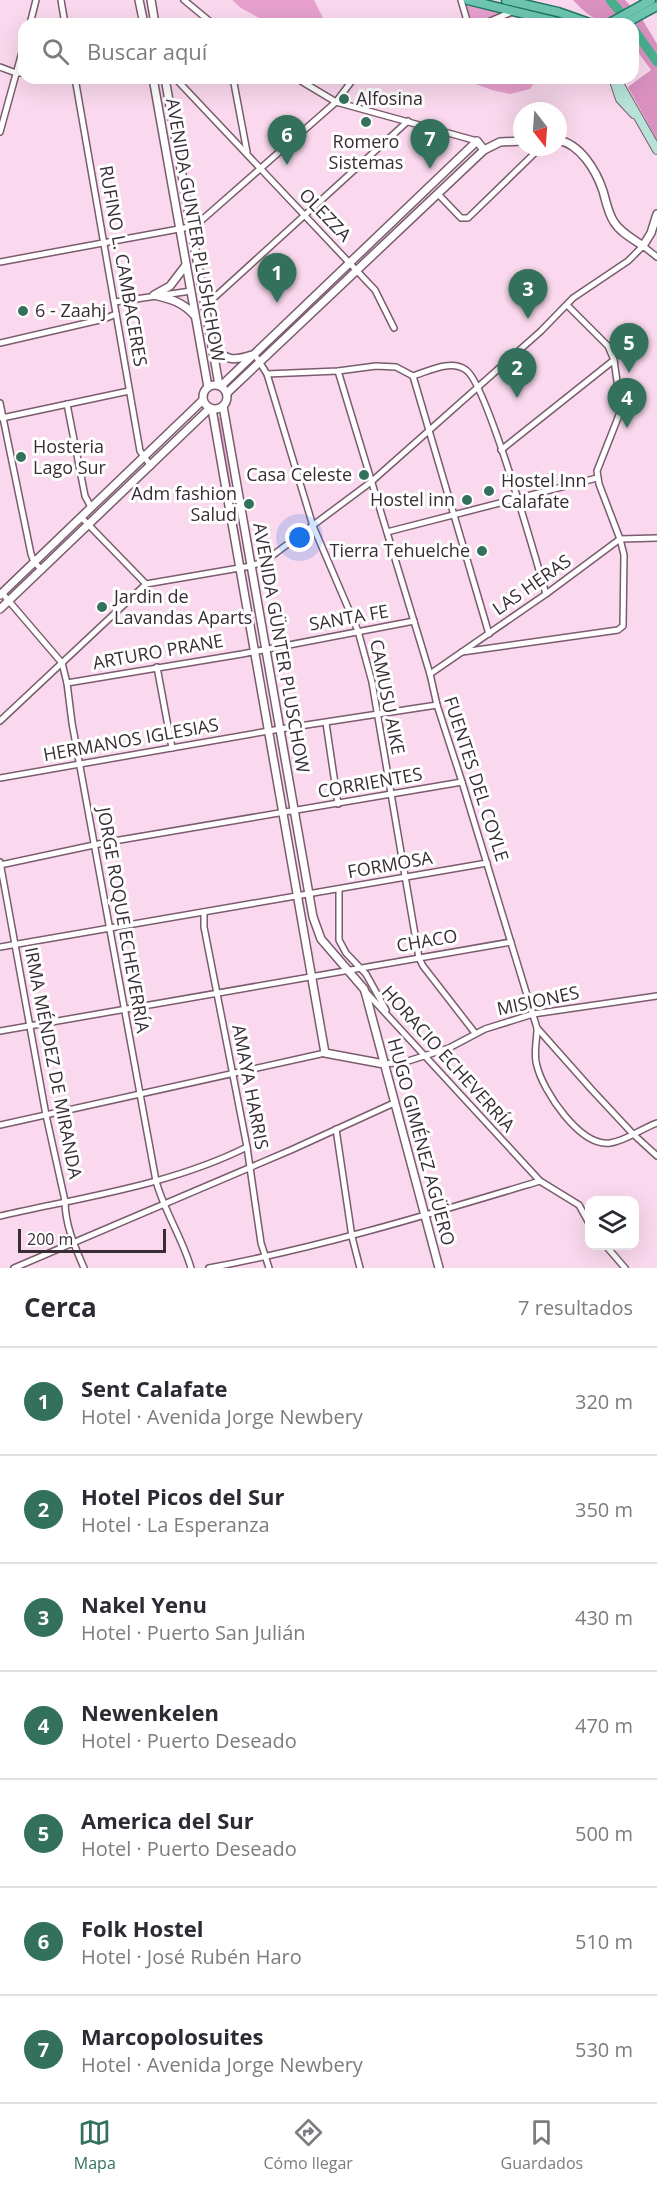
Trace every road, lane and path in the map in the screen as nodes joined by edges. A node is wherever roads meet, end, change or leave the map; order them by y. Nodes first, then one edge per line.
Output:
1 (36, 0) edge
2 (61, 0) edge
3 (139, 0) edge
4 (151, 0) edge
5 (184, 0) edge
6 (461, 0) edge
7 (468, 0) edge
8 (506, 0) edge
9 (651, 0) edge
10 (657, 6) edge
11 (642, 9) junction
12 (516, 11) junction
13 (32, 18) edge
14 (64, 18) edge
15 (143, 18) edge
16 (154, 18) edge
17 (206, 18) edge
18 (466, 18) edge
19 (498, 18) edge
20 (543, 18) edge
21 (575, 18) edge
22 (622, 18) edge
23 (631, 18) edge
24 (18, 66) edge
25 (0, 67) edge
26 (16, 73) junction
27 (76, 84) edge
28 (154, 84) edge
29 (166, 84) edge
30 (181, 84) edge
31 (234, 84) edge
32 (306, 84) edge
33 (350, 84) edge
34 (618, 84) edge
35 (336, 102) junction
36 (408, 121) junction
37 (0, 132) edge
38 (477, 141) junction
39 (513, 141) edge
40 (567, 143) edge
41 (176, 144) junction
42 (165, 146) junction
43 (484, 150) junction
44 (657, 150) edge
45 (247, 154) junction
46 (532, 156) edge
47 (261, 169) junction
48 (438, 194) junction
49 (412, 203) junction
50 (420, 211) junction
51 (657, 213) edge
52 (305, 215) junction
53 (192, 228) junction
54 (180, 230) junction
55 (104, 243) junction
56 (642, 246) junction
57 (657, 257) edge
58 (0, 262) edge
59 (350, 263) junction
60 (187, 269) junction
61 (357, 270) junction
62 (200, 271) junction
63 (202, 289) junction
64 (191, 291) junction
65 (154, 295) junction
66 (115, 302) junction
67 (567, 305) junction
68 (205, 306) junction
69 (116, 314) junction
70 (195, 316) junction
71 (394, 328) dead end
72 (0, 343) edge
73 (212, 346) junction
74 (255, 355) junction
75 (614, 360) junction
76 (261, 361) junction
77 (338, 371) junction
78 (267, 374) junction
79 (413, 376) junction
80 (220, 386) junction
81 (208, 387) junction
82 (478, 387) junction
83 (129, 391) junction
84 (227, 393) junction
85 (203, 400) junction
86 (0, 403) edge
87 (67, 404) junction
88 (223, 406) junction
89 (211, 408) junction
90 (2, 418) edge
91 (429, 430) junction
92 (0, 435) edge
93 (8, 442) junction
94 (501, 450) junction
95 (143, 458) junction
96 (151, 466) junction
97 (597, 478) junction
98 (371, 482) junction
99 (517, 499) junction
100 (91, 507) junction
101 (454, 515) junction
102 (81, 517) junction
103 (89, 526) junction
104 (313, 526) junction
105 (387, 532) junction
106 (657, 538) edge
107 (620, 539) junction
108 (34, 562) junction
109 (251, 566) junction
110 (240, 568) junction
111 (42, 570) junction
112 (146, 584) junction
113 (1, 594) edge
114 (546, 594) junction
115 (9, 601) junction
116 (0, 609) edge
117 (414, 621) junction
118 (358, 631) junction
119 (489, 634) junction
120 (266, 648) junction
121 (254, 650) junction
122 (462, 652) junction
123 (62, 663) junction
124 (157, 667) junction
125 (430, 674) junction
126 (67, 683) junction
127 (437, 705) junction
128 (377, 714) junction
129 (0, 721) edge
130 (326, 723) junction
131 (280, 729) junction
132 (268, 731) junction
133 (171, 748) junction
134 (80, 764) junction
135 (0, 778) edge
136 (462, 782) junction
137 (390, 795) junction
138 (338, 804) junction
139 (294, 811) junction
140 (282, 813) junction
141 (94, 846) junction
142 (487, 863) junction
143 (0, 864) edge
144 (405, 878) junction
145 (339, 889) junction
146 (309, 894) junction
147 (297, 896) junction
148 (204, 912) junction
149 (110, 928) junction
150 (511, 942) junction
151 (15, 944) junction
152 (0, 947) edge
153 (419, 958) junction
154 (359, 968) junction
155 (348, 970) junction
156 (312, 976) junction
157 (364, 989) junction
158 (217, 993) junction
159 (657, 996) edge
160 (124, 1010) junction
161 (533, 1014) junction
162 (389, 1017) junction
163 (30, 1026) junction
164 (537, 1028) junction
165 (0, 1031) edge
166 (476, 1034) junction
167 (325, 1053) junction
168 (423, 1056) junction
169 (384, 1064) junction
170 (231, 1074) junction
171 (140, 1094) junction
172 (394, 1103) junction
173 (46, 1115) junction
174 (657, 1123) edge
175 (0, 1125) edge
176 (336, 1129) junction
177 (633, 1134) junction
178 (247, 1147) junction
179 (657, 1156) edge
180 (250, 1166) junction
181 (156, 1181) junction
182 (540, 1181) junction
183 (64, 1201) junction
184 (164, 1203) junction
185 (425, 1215) junction
186 (0, 1216) edge
187 (585, 1216) edge
188 (352, 1237) junction
189 (73, 1242) junction
190 (610, 1250) edge
191 (266, 1258) junction
192 (14, 1268) edge
193 (84, 1268) edge
194 (191, 1268) edge
195 (209, 1268) edge
196 (269, 1268) edge
197 (360, 1268) edge
198 (439, 1268) edge
199 (625, 1268) edge

1 - 13 street
2 - 14 street
3 - 15 street
4 - 16 street
5 - 17 street
6 - 18 street
7 - 12 main road
8 - 21 main road
9 - 11 main road
10 - 11 main road
11 - 22 main road
11 - 23 main road
12 - 19 street
12 - 20 main road
24 - 26 street
25 - 26 street
26 - 37 street
27 - 55 street, RUFINO L. CAMBACERES
28 - 42 street, AVENIDA GUNTER PLUSHCHOW
29 - 41 street, AVENIDA GUNTER PLUSHCHOW
30 - 45 street, OLEZZA
31 - 45 street
32 - 35 street
33 - 35 street
34 - 44 main road
35 - 36 street
35 - 47 street
36 - 38 street
36 - 52 street
38 - 43 street
38 - 49 street
39 - 43 street
40 - 56 street
41 - 42 street
41 - 53 street, AVENIDA GUNTER PLUSHCHOW
42 - 54 street, AVENIDA GUNTER PLUSHCHOW
43 - 48 street
45 - 47 street, OLEZZA
46 - 48 street
47 - 52 street, OLEZZA
47 - 53 street
48 - 50 street
49 - 50 street
49 - 59 street
50 - 61 street
51 - 56 street
52 - 59 street, OLEZZA
52 - 68 street
53 - 54 street
53 - 62 street, AVENIDA GUNTER PLUSHCHOW
54 - 55 street
54 - 60 street, AVENIDA GUNTER PLUSHCHOW
55 - 58 street
55 - 66 street, RUFINO L. CAMBACERES
56 - 57 street
56 - 67 street
59 - 61 street, OLEZZA
59 - 74 street
60 - 62 street
60 - 64 street, AVENIDA GUNTER PLUSHCHOW
60 - 65 street
61 - 71 street, OLEZZA
61 - 76 street
62 - 63 street, AVENIDA GUNTER PLUSHCHOW
63 - 64 street
63 - 68 street, AVENIDA GUNTER PLUSHCHOW
64 - 65 street
64 - 70 street, AVENIDA GUNTER PLUSHCHOW
65 - 66 street
65 - 70 street
66 - 69 street, RUFINO L. CAMBACERES
67 - 75 street
67 - 82 street
68 - 73 street, AVENIDA GUNTER PLUSHCHOW
69 - 72 street
69 - 83 street, RUFINO L. CAMBACERES
70 - 81 street, AVENIDA GUNTER PLUSHCHOW
73 - 74 street
73 - 80 street, AVENIDA GUNTER PLUSHCHOW
74 - 76 street
74 - 80 street
75 - 94 street
75 - 97 street
76 - 78 street, CAMUSU AIKE
76 - 84 street
77 - 78 street
77 - 79 street
77 - 98 street, FUENTES DEL COYLE
78 - 104 street, CAMUSU AIKE
79 - 82 street
79 - 91 street
80 - 81 street
80 - 84 street
81 - 85 street
82 - 91 street
82 - 94 street
83 - 87 street
83 - 95 street, RUFINO L. CAMBACERES
84 - 88 street
85 - 89 street
85 - 95 street
86 - 90 street
87 - 90 street
87 - 100 street
88 - 89 street
88 - 109 street, AVENIDA GÜNTER PLUSCHOW
89 - 96 street
89 - 110 street, AVENIDA GÜNTER PLUSCHOW
90 - 93 street
91 - 98 street
91 - 101 street
92 - 93 street
93 - 108 street
94 - 99 street
95 - 96 street
95 - 100 street
96 - 103 street
97 - 99 street
97 - 107 street
98 - 104 street
98 - 105 street, FUENTES DEL COYLE
99 - 101 street
99 - 114 street
100 - 102 street
101 - 105 street
101 - 119 street
102 - 103 street
102 - 108 street
103 - 111 street
103 - 112 street
104 - 109 street
104 - 118 street, CAMUSU AIKE
105 - 117 street, FUENTES DEL COYLE
106 - 107 street
107 - 114 street, LAS HERAS
107 - 122 street
108 - 111 street
108 - 113 street
109 - 110 street
109 - 120 street, AVENIDA GÜNTER PLUSCHOW
110 - 112 street
110 - 121 street, AVENIDA GÜNTER PLUSCHOW
111 - 115 street
112 - 123 street
113 - 115 street, JORGE ROQUE ECHEVERRÍA
114 - 119 street, LAS HERAS
115 - 116 street
115 - 123 street, JORGE ROQUE ECHEVERRÍA
117 - 118 street, SANTA FE
117 - 125 street, FUENTES DEL COYLE
118 - 120 street, SANTA FE
118 - 128 street, CAMUSU AIKE
119 - 122 street, LAS HERAS
120 - 121 street, SANTA FE
120 - 131 street, AVENIDA GÜNTER PLUSCHOW
121 - 124 street, ARTURO PRANE
121 - 132 street, AVENIDA GÜNTER PLUSCHOW
122 - 125 street, LAS HERAS
123 - 126 street, JORGE ROQUE ECHEVERRÍA
123 - 129 street
124 - 126 street, ARTURO PRANE
124 - 133 street
125 - 127 street, FUENTES DEL COYLE
126 - 134 street, JORGE ROQUE ECHEVERRÍA
127 - 128 street, HERMANOS IGLESIAS
127 - 136 street, FUENTES DEL COYLE
128 - 130 street, HERMANOS IGLESIAS
128 - 137 street, CAMUSU AIKE
130 - 131 street, HERMANOS IGLESIAS
130 - 138 street
131 - 132 street, HERMANOS IGLESIAS
131 - 139 street, AVENIDA GÜNTER PLUSCHOW
132 - 133 street, HERMANOS IGLESIAS
132 - 140 street, AVENIDA GÜNTER PLUSCHOW
133 - 134 street, HERMANOS IGLESIAS
134 - 135 street, HERMANOS IGLESIAS
134 - 141 street, JORGE ROQUE ECHEVERRÍA
136 - 137 street, CORRIENTES
136 - 142 street, FUENTES DEL COYLE
137 - 138 street, CORRIENTES
137 - 144 street, CAMUSU AIKE
138 - 139 street, CORRIENTES
139 - 140 street, CORRIENTES
139 - 146 street, AVENIDA GÜNTER PLUSCHOW
140 - 141 street, CORRIENTES
140 - 147 street, AVENIDA GÜNTER PLUSCHOW
141 - 143 street, CORRIENTES
141 - 149 street, JORGE ROQUE ECHEVERRÍA
142 - 144 street, FORMOSA
142 - 150 street, FUENTES DEL COYLE
143 - 151 street, IRMA MÉNDEZ DE MIRANDA
144 - 145 street, FORMOSA
144 - 153 street, CAMUSU AIKE
145 - 146 street, FORMOSA
145 - 154 street
146 - 147 street, FORMOSA
146 - 155 street, HORACIO ECHEVERRÍA
147 - 148 street, FORMOSA
147 - 156 street, AVENIDA GÜNTER PLUSCHOW
148 - 149 street, FORMOSA
148 - 158 street, AMAYA HARRIS
149 - 151 street, FORMOSA
149 - 160 street, JORGE ROQUE ECHEVERRÍA
150 - 153 street, CHACO
150 - 161 street, FUENTES DEL COYLE
151 - 152 street, FORMOSA
151 - 163 street, IRMA MÉNDEZ DE MIRANDA
153 - 154 street, CHACO
153 - 166 street, CAMUSU AIKE
154 - 155 street, CHACO
154 - 162 street
155 - 156 street, CHACO
155 - 157 street, HORACIO ECHEVERRÍA
156 - 158 street, CHACO
156 - 167 street, AVENIDA GÜNTER PLUSCHOW
157 - 162 street, HORACIO ECHEVERRÍA
157 - 169 street, HUGO GIMÉNEZ AGÜERO
158 - 160 street, CHACO
158 - 170 street, AMAYA HARRIS
159 - 161 street, MISIONES
160 - 163 street, CHACO
160 - 171 street, JORGE ROQUE ECHEVERRÍA
161 - 164 street, FUENTES DEL COYLE
161 - 166 street, MISIONES
162 - 168 street, HORACIO ECHEVERRÍA
163 - 165 street, CHACO
163 - 173 street, IRMA MÉNDEZ DE MIRANDA
164 - 177 street, FUENTES DEL COYLE
164 - 177 street
166 - 168 street, MISIONES
167 - 169 street, MISIONES
167 - 170 street
168 - 169 street, MISIONES
168 - 182 street, HORACIO ECHEVERRÍA
169 - 172 street, HUGO GIMÉNEZ AGÜERO
170 - 171 street
170 - 178 street, AMAYA HARRIS
171 - 173 street
171 - 181 street, JORGE ROQUE ECHEVERRÍA
172 - 176 street
172 - 185 street, HUGO GIMÉNEZ AGÜERO
173 - 175 street
173 - 183 street, IRMA MÉNDEZ DE MIRANDA
174 - 177 street
176 - 180 street
176 - 188 street
177 - 179 street, FUENTES DEL COYLE
178 - 180 street, AMAYA HARRIS
178 - 181 street
180 - 184 street
180 - 191 street, AMAYA HARRIS
181 - 183 street
181 - 184 street, JORGE ROQUE ECHEVERRÍA
182 - 185 street
182 - 187 street, HORACIO ECHEVERRÍA
183 - 186 street
183 - 189 street, IRMA MÉNDEZ DE MIRANDA
184 - 189 street
184 - 194 street, JORGE ROQUE ECHEVERRÍA
185 - 188 street
185 - 198 street, HUGO GIMÉNEZ AGÜERO
188 - 191 street
188 - 197 street
189 - 192 street
189 - 193 street, IRMA MÉNDEZ DE MIRANDA
190 - 199 street
191 - 195 street
191 - 196 street, AMAYA HARRIS

